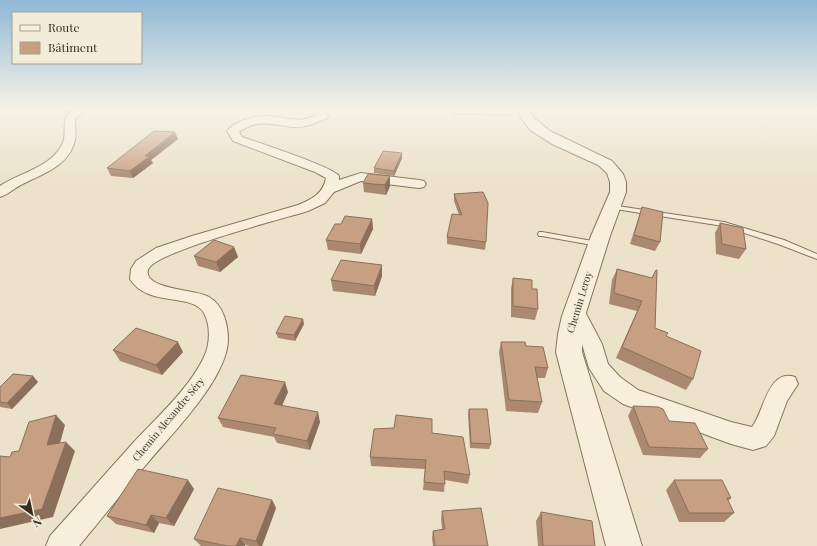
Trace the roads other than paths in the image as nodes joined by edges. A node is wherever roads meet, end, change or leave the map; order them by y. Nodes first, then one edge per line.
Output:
1 (70, 133) edge
2 (234, 133) edge
3 (545, 133) edge
4 (419, 184) dead end
5 (331, 188) junction
6 (0, 193) edge
7 (611, 207) junction
8 (542, 234) dead end
9 (598, 244) junction
10 (817, 257) edge
11 (575, 311) junction
12 (787, 384) dead end
13 (60, 546) edge
14 (624, 546) edge

1 - 6 street
2 - 5 street
3 - 7 street, Chemin Leroy
4 - 5 street, Chemin Alexandre Séry
5 - 13 street, Chemin Alexandre Séry
7 - 9 street, Chemin Leroy
7 - 10 lane
8 - 9 lane
9 - 11 street, Chemin Leroy
11 - 12 street
11 - 14 street, Chemin Leroy

